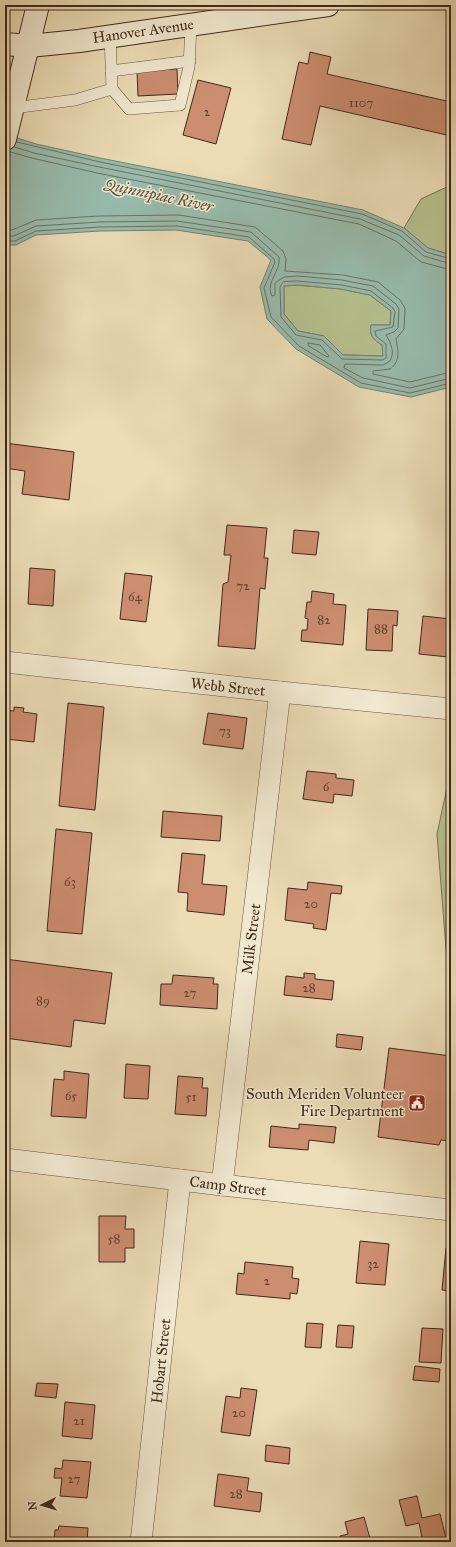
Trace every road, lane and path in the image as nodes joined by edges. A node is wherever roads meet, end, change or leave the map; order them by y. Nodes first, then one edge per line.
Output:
1 (38, 5) edge
2 (328, 5) edge
3 (191, 25) junction
4 (110, 36) junction
5 (5, 44) edge
6 (29, 46) junction
7 (190, 61) junction
8 (111, 71) junction
9 (112, 89) junction
10 (13, 108) junction
11 (6, 136) edge
12 (5, 662) edge
13 (280, 692) junction
14 (451, 708) edge
15 (5, 1159) edge
16 (180, 1180) junction
17 (222, 1186) junction
18 (451, 1210) edge
19 (141, 1542) edge

1 - 6 main road
2 - 3 main road, Hanover Avenue
3 - 4 main road, Hanover Avenue
3 - 7 lane
4 - 6 main road, Hanover Avenue
4 - 8 lane
5 - 6 main road, Hanover Avenue
6 - 10 main road
7 - 8 lane
7 - 9 lane
8 - 9 lane
9 - 10 lane
10 - 11 main road
12 - 13 street, Webb Street
13 - 14 street, Webb Street
13 - 17 street, Milk Street
15 - 16 street, Camp Street
16 - 17 street, Camp Street
16 - 19 street, Hobart Street
17 - 18 street, Camp Street

